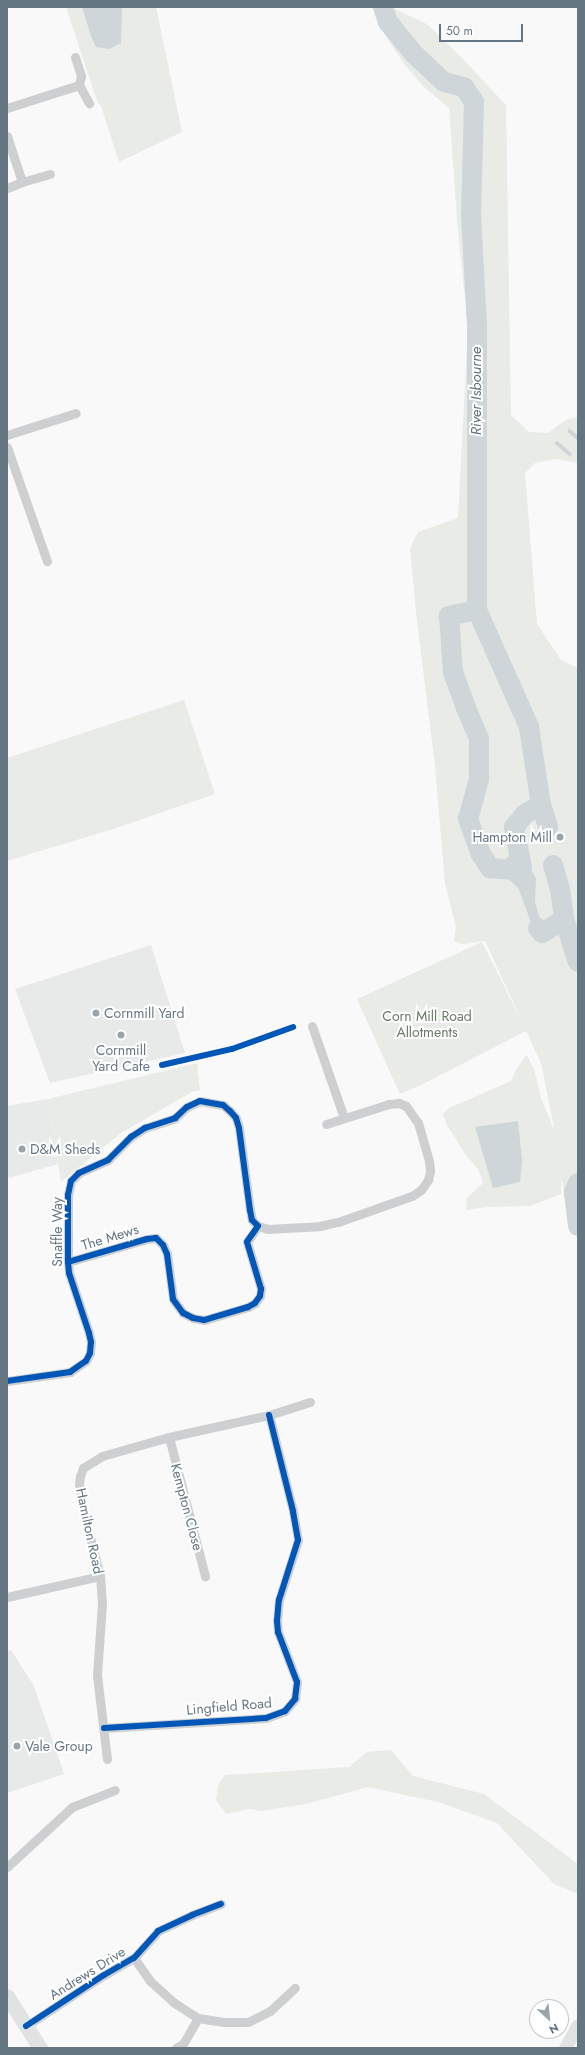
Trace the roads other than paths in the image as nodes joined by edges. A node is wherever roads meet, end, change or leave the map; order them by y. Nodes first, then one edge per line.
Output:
1 (75, 57) dead end
2 (79, 85) junction
3 (89, 103) dead end
4 (7, 108) edge
5 (7, 136) edge
6 (50, 174) dead end
7 (22, 182) junction
8 (7, 188) edge
9 (76, 413) dead end
10 (7, 435) edge
11 (7, 447) edge
12 (47, 561) dead end
13 (312, 1026) dead end
14 (344, 1118) junction
15 (326, 1124) dead end
16 (258, 1226) junction
17 (68, 1262) junction
18 (7, 1381) edge
19 (310, 1402) dead end
20 (269, 1415) junction
21 (168, 1437) junction
22 (100, 1576) junction
23 (205, 1576) dead end
24 (7, 1597) edge
25 (104, 1728) junction
26 (107, 1759) dead end
27 (115, 1790) dead end
28 (7, 1867) edge
29 (221, 1904) dead end
30 (134, 1958) junction
31 (295, 1988) dead end
32 (7, 1996) edge
33 (198, 2018) junction
34 (578, 2025) edge
35 (26, 2026) junction
36 (40, 2048) edge
37 (176, 2048) edge
38 (565, 2048) edge

1 - 2 street
2 - 3 street
2 - 4 street
5 - 7 street
6 - 7 street
7 - 8 street
9 - 10 street
11 - 12 street
13 - 14 street
14 - 15 street
14 - 16 street
16 - 17 street, The Mews
16 - 17 street, Snaffle Way
17 - 18 street, Snaffle Way
19 - 20 street, Hamilton Road
20 - 21 street, Hamilton Road
20 - 25 street, Lingfield Road
21 - 22 street, Hamilton Road
21 - 23 street, Kempton Close
22 - 24 street
22 - 25 street, Hamilton Road
25 - 26 street, Hamilton Road
27 - 28 street
29 - 30 street, Andrews Drive
30 - 33 street
30 - 35 street, Andrews Drive
31 - 33 street
32 - 35 main road
33 - 37 street
34 - 38 main road
35 - 36 main road

